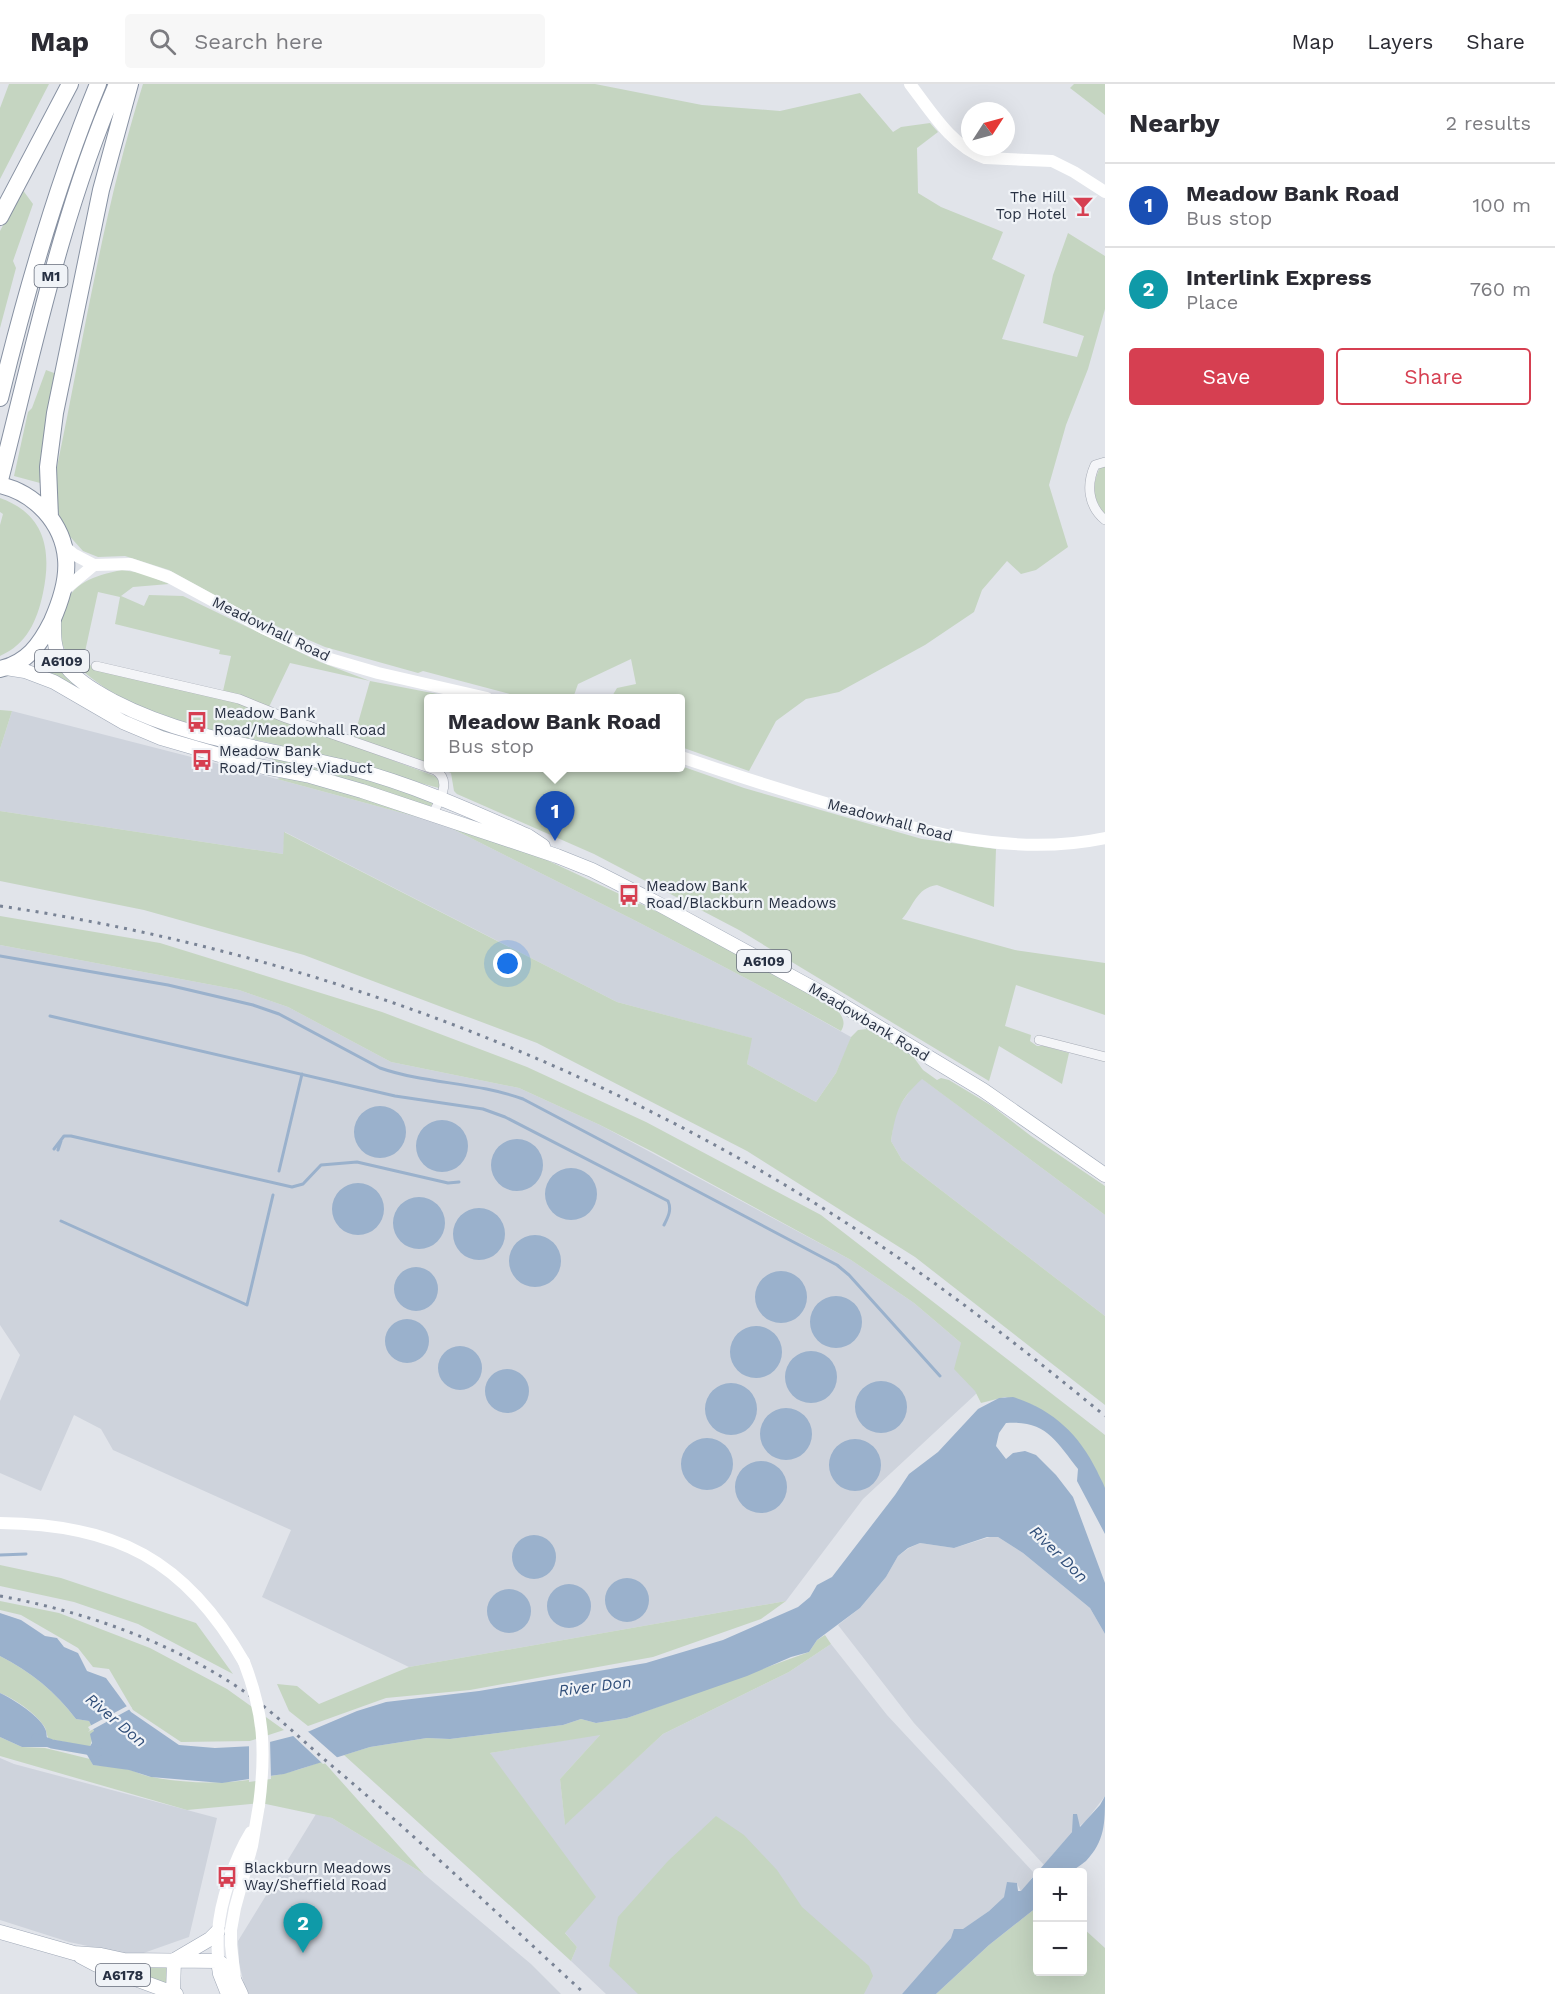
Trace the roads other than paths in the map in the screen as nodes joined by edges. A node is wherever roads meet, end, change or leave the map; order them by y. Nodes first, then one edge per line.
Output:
1 (70, 84) edge
2 (98, 84) edge
3 (117, 84) edge
4 (130, 84) edge
5 (910, 84) edge
6 (1105, 192) edge
7 (0, 217) edge
8 (0, 398) edge
9 (1105, 462) edge
10 (0, 479) edge
11 (50, 518) junction
12 (1105, 520) edge
13 (64, 546) junction
14 (94, 565) junction
15 (63, 591) junction
16 (54, 617) junction
17 (96, 666) dead end
18 (3, 668) edge
19 (466, 694) edge
20 (258, 748) junction
21 (685, 759) edge
22 (254, 765) junction
23 (424, 766) edge
24 (438, 772) edge
25 (440, 798) junction
26 (432, 816) junction
27 (1105, 838) edge
28 (557, 856) junction
29 (1039, 1040) dead end
30 (1105, 1057) edge
31 (1105, 1175) edge
32 (0, 1523) edge
33 (254, 1829) junction
34 (218, 1931) junction
35 (0, 1932) edge
36 (74, 1953) junction
37 (174, 1960) junction
38 (218, 1960) junction
39 (235, 1979) junction
40 (174, 1994) edge
41 (228, 1994) edge
42 (241, 1994) edge

1 - 7 highway
2 - 8 highway, M1
3 - 10 highway, M1
4 - 11 highway
5 - 6 street
9 - 12 street
10 - 11 highway
11 - 13 highway
13 - 14 street
13 - 15 highway
14 - 15 street
14 - 19 street, Meadowhall Road
15 - 16 highway
16 - 18 highway
16 - 20 main road, A6109
17 - 23 street
18 - 22 main road, A6109
20 - 22 main road
20 - 25 main road, A6109
21 - 27 street, Meadowhall Road
22 - 26 main road, A6109
24 - 25 street
25 - 26 street
25 - 28 main road, A6109
26 - 28 main road, A6109
28 - 31 main road, Meadowbank Road / A6109
29 - 30 street
32 - 33 street, bridge
33 - 34 street
33 - 39 street
34 - 37 main road
34 - 38 street
35 - 36 main road, A6178
36 - 37 main road, A6178
36 - 40 main road, A6178
37 - 38 main road, A6178
37 - 40 main road
38 - 39 main road
38 - 41 main road
39 - 42 main road

